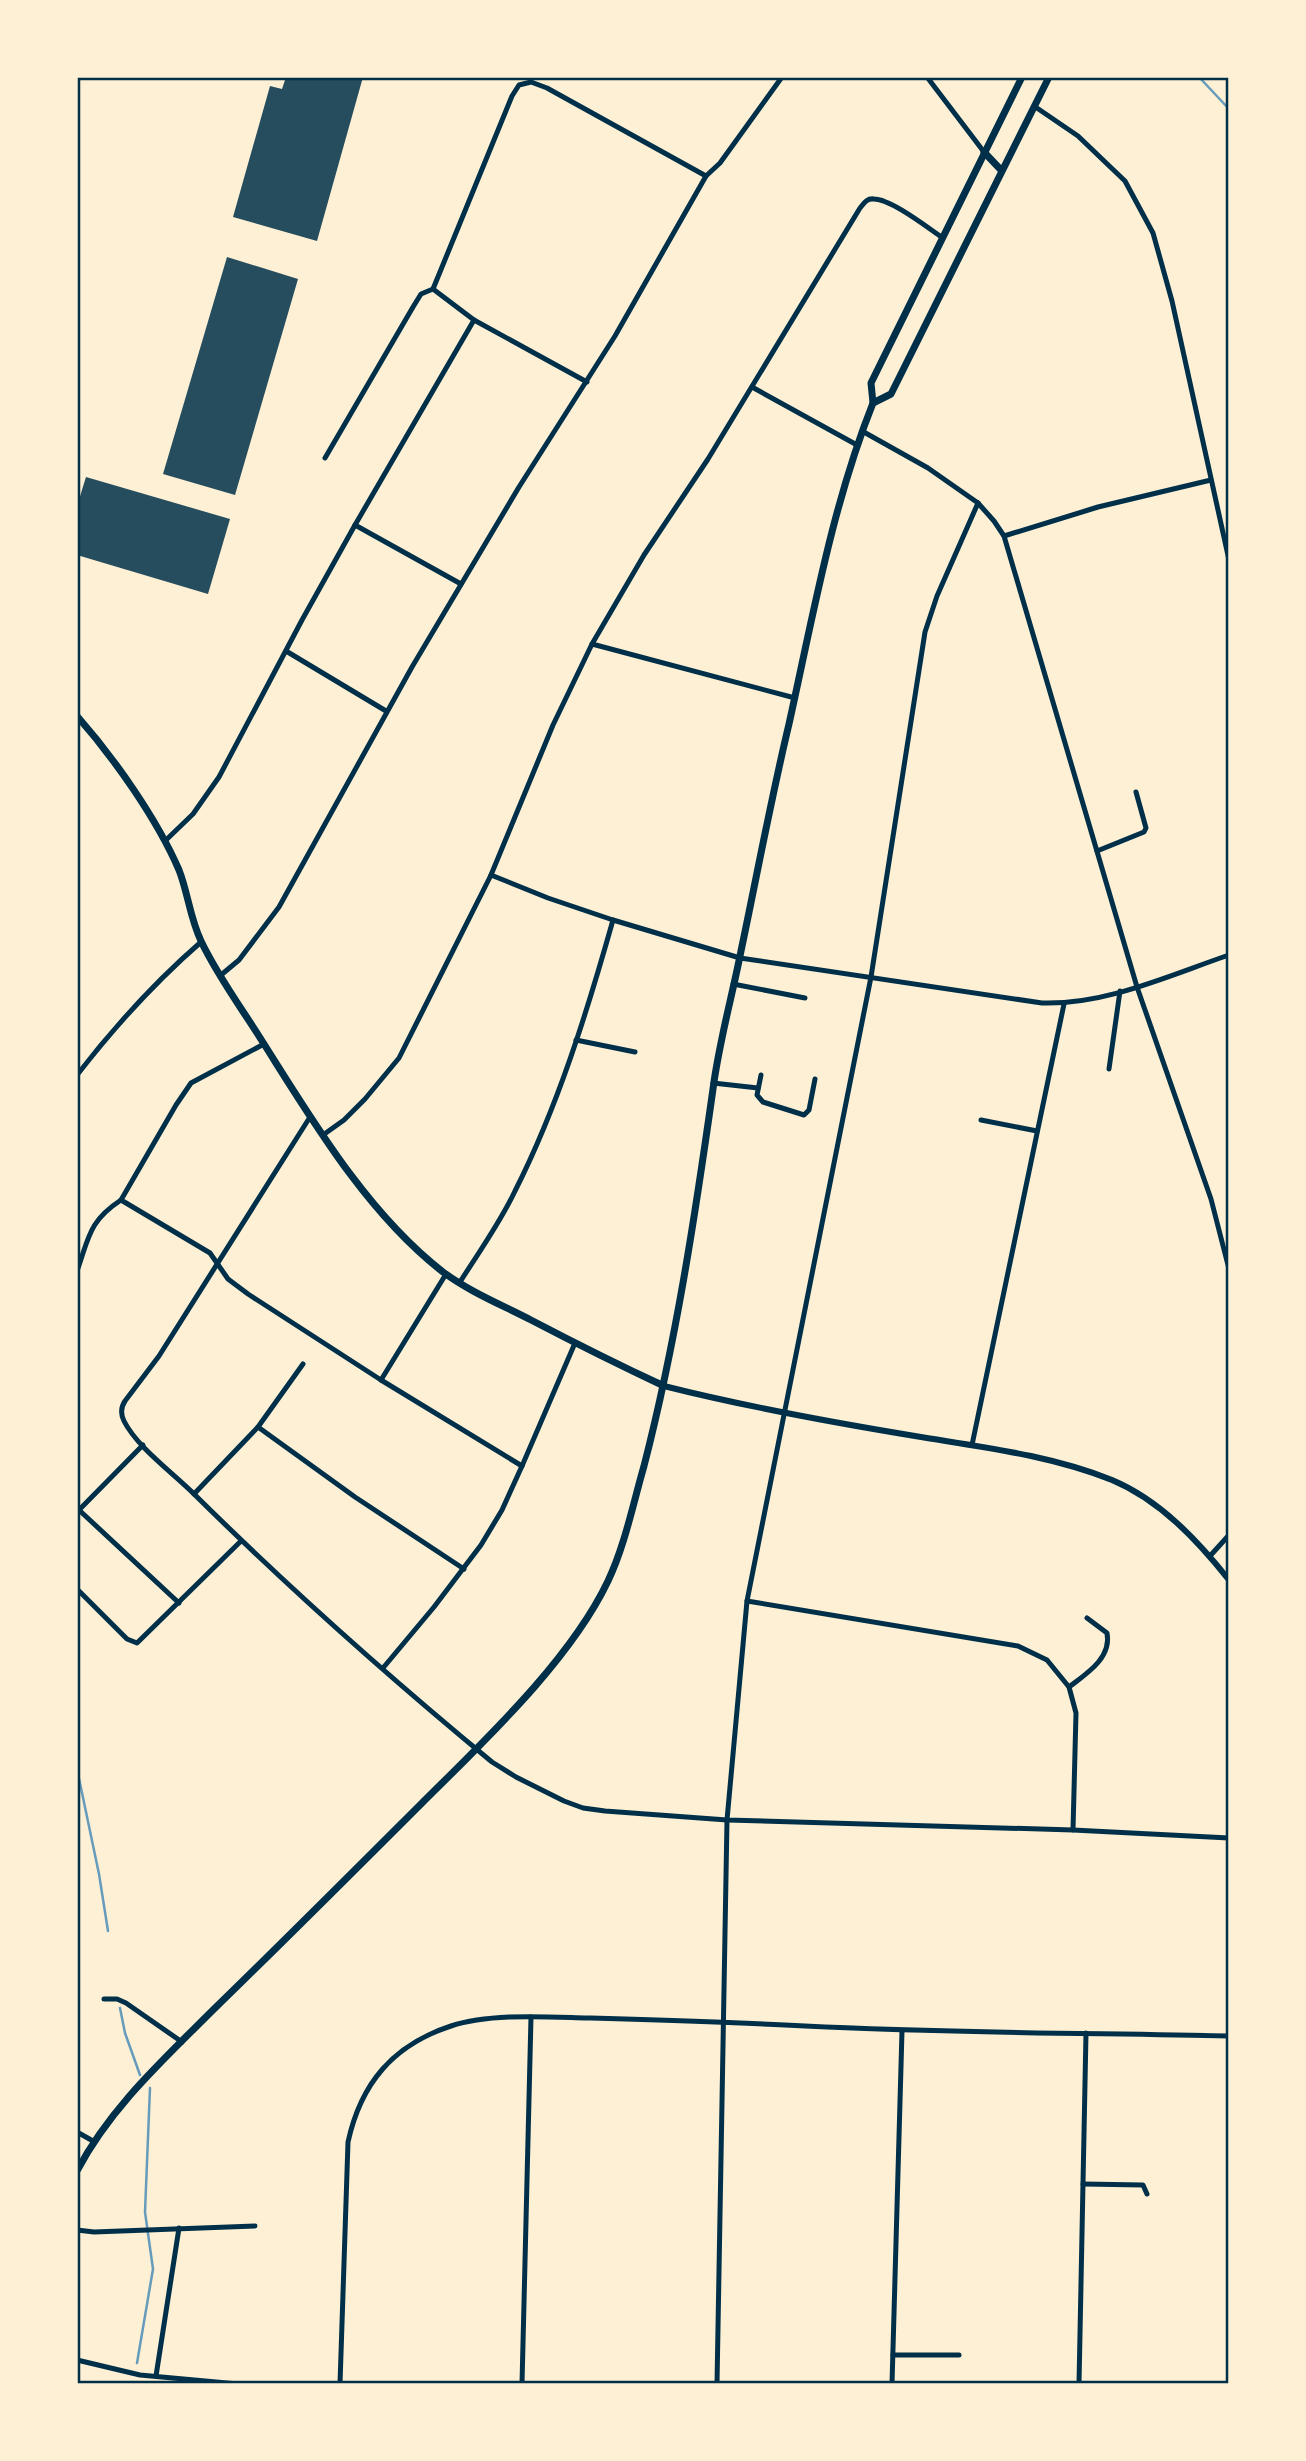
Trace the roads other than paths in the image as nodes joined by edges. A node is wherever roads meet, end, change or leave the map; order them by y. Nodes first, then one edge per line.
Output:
1 (782, 77) edge
2 (927, 77) edge
3 (1022, 77) edge
4 (1049, 77) edge
5 (1034, 106) junction
6 (984, 152) junction
7 (1001, 170) junction
8 (706, 176) junction
9 (943, 238) junction
10 (433, 289) junction
11 (474, 320) junction
12 (587, 382) junction
13 (752, 387) junction
14 (873, 403) junction
15 (862, 431) junction
16 (857, 445) junction
17 (325, 458) dead end
18 (1211, 480) junction
19 (978, 503) junction
20 (355, 525) junction
21 (1004, 536) junction
22 (1229, 560) edge
23 (461, 584) junction
24 (593, 644) junction
25 (286, 651) junction
26 (794, 698) junction
27 (386, 712) junction
28 (77, 716) edge
29 (1136, 792) dead end
30 (164, 842) junction
31 (1097, 850) junction
32 (491, 875) junction
33 (613, 920) junction
34 (201, 942) junction
35 (1229, 955) edge
36 (740, 958) junction
37 (221, 975) junction
38 (871, 977) junction
39 (733, 984) junction
40 (1137, 987) junction
41 (1120, 991) junction
42 (805, 998) dead end
43 (1063, 1004) junction
44 (576, 1040) junction
45 (264, 1044) junction
46 (635, 1052) dead end
47 (1109, 1069) dead end
48 (77, 1075) edge
49 (761, 1075) dead end
50 (815, 1079) dead end
51 (713, 1083) junction
52 (758, 1088) junction
53 (310, 1117) junction
54 (981, 1120) dead end
55 (1037, 1132) junction
56 (323, 1135) junction
57 (121, 1199) junction
58 (218, 1262) junction
59 (1229, 1269) edge
60 (77, 1271) edge
61 (446, 1274) junction
62 (460, 1282) junction
63 (575, 1343) junction
64 (303, 1364) dead end
65 (381, 1380) junction
66 (664, 1386) junction
67 (784, 1414) junction
68 (258, 1427) junction
69 (144, 1445) junction
70 (972, 1445) junction
71 (522, 1466) junction
72 (194, 1494) junction
73 (78, 1511) edge
74 (1229, 1535) edge
75 (241, 1541) junction
76 (1210, 1556) junction
77 (464, 1569) junction
78 (1229, 1580) edge
79 (77, 1589) edge
80 (747, 1601) junction
81 (179, 1603) junction
82 (1087, 1618) dead end
83 (383, 1668) junction
84 (1069, 1687) junction
85 (477, 1749) junction
86 (727, 1820) junction
87 (1073, 1830) junction
88 (1229, 1838) edge
89 (104, 1999) dead end
90 (531, 2017) junction
91 (724, 2022) junction
92 (902, 2031) junction
93 (1086, 2033) junction
94 (1229, 2036) edge
95 (182, 2042) junction
96 (77, 2133) edge
97 (93, 2141) junction
98 (77, 2171) edge
99 (1083, 2184) junction
100 (1147, 2194) dead end
101 (255, 2226) dead end
102 (179, 2228) junction
103 (77, 2230) edge
104 (892, 2355) junction
105 (959, 2355) dead end
106 (77, 2360) edge
107 (156, 2376) junction
108 (238, 2384) edge
109 (340, 2384) edge
110 (522, 2384) edge
111 (717, 2384) edge
112 (892, 2384) edge
113 (1079, 2384) edge

1 - 8 street
2 - 6 street
3 - 6 main road
4 - 5 main road
5 - 7 main road
5 - 18 street
6 - 7 main road
6 - 9 main road
7 - 14 main road
8 - 10 street
8 - 12 street
9 - 13 street
9 - 14 main road
10 - 11 street
10 - 17 street
11 - 12 street
11 - 20 street
12 - 23 street
13 - 16 street
13 - 24 street
14 - 15 main road
15 - 16 main road
15 - 19 street
16 - 26 main road
18 - 21 street
18 - 22 street
19 - 21 street
19 - 38 street
20 - 23 street
20 - 25 street
21 - 31 street
23 - 27 street
24 - 26 street
24 - 32 street
25 - 27 street
25 - 30 street
26 - 36 main road
27 - 37 street
28 - 30 main road
29 - 31 street
30 - 34 main road
31 - 40 street
32 - 33 street
32 - 56 street
33 - 36 street
33 - 44 street
34 - 37 main road
34 - 48 street
35 - 40 street
36 - 38 street
36 - 39 main road
37 - 45 main road
38 - 43 street
38 - 67 street
39 - 42 street
39 - 51 main road
40 - 41 street
40 - 59 street
41 - 43 street
41 - 47 street
43 - 55 street
44 - 46 street
44 - 62 street
45 - 53 main road
45 - 57 street
49 - 52 street
50 - 52 street
51 - 52 street
51 - 66 main road
53 - 56 main road
53 - 58 street
54 - 55 street
55 - 70 street
56 - 61 main road
57 - 58 street
57 - 60 street
58 - 65 street
58 - 69 street
61 - 62 main road
61 - 65 street
62 - 63 main road
63 - 66 main road
63 - 71 street
64 - 68 street
65 - 71 street
66 - 67 street
66 - 85 main road
67 - 70 street
67 - 80 street
68 - 72 street
68 - 77 street
69 - 72 street
69 - 73 street
70 - 76 street
71 - 77 street
72 - 75 street
73 - 81 street
74 - 76 street
75 - 81 street
75 - 83 street
76 - 78 street
77 - 83 street
79 - 81 street
80 - 84 street
80 - 86 street
82 - 84 street
83 - 85 street
84 - 87 street
85 - 86 street
85 - 95 main road
86 - 87 street
86 - 91 street
87 - 88 street
89 - 95 street
90 - 91 street
90 - 109 street
90 - 110 street
91 - 92 street
91 - 111 street
92 - 93 street
92 - 104 street
93 - 94 street
93 - 99 street
95 - 97 main road
96 - 97 street
97 - 98 main road
99 - 100 street
99 - 113 street
101 - 102 street
102 - 103 street
102 - 107 street
104 - 105 street
104 - 112 street
106 - 107 street
107 - 108 street

